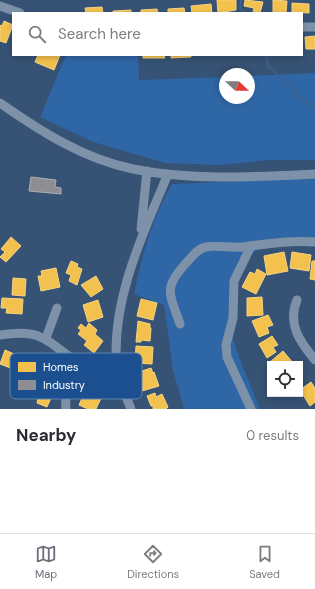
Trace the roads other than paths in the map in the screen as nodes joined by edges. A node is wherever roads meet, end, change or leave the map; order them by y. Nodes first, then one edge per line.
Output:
1 (0, 6) edge
2 (17, 12) edge
3 (303, 27) edge
4 (315, 27) edge
5 (0, 103) edge
6 (146, 171) junction
7 (168, 174) junction
8 (315, 174) edge
9 (140, 238) junction
10 (315, 242) edge
11 (251, 246) junction
12 (297, 300) dead end
13 (57, 308) dead end
14 (180, 324) dead end
15 (0, 335) edge
16 (46, 338) junction
17 (65, 353) edge
18 (117, 353) edge
19 (315, 360) edge
20 (65, 399) edge
21 (127, 399) edge
22 (66, 409) edge
23 (131, 409) edge
24 (251, 409) edge

1 - 2 street
3 - 4 street
5 - 6 street
6 - 7 street
6 - 9 street
7 - 8 street
7 - 9 street
9 - 18 street
10 - 11 street
11 - 14 street
11 - 24 street
12 - 19 street
13 - 16 street
15 - 16 street
16 - 17 street
20 - 22 street
21 - 23 street

